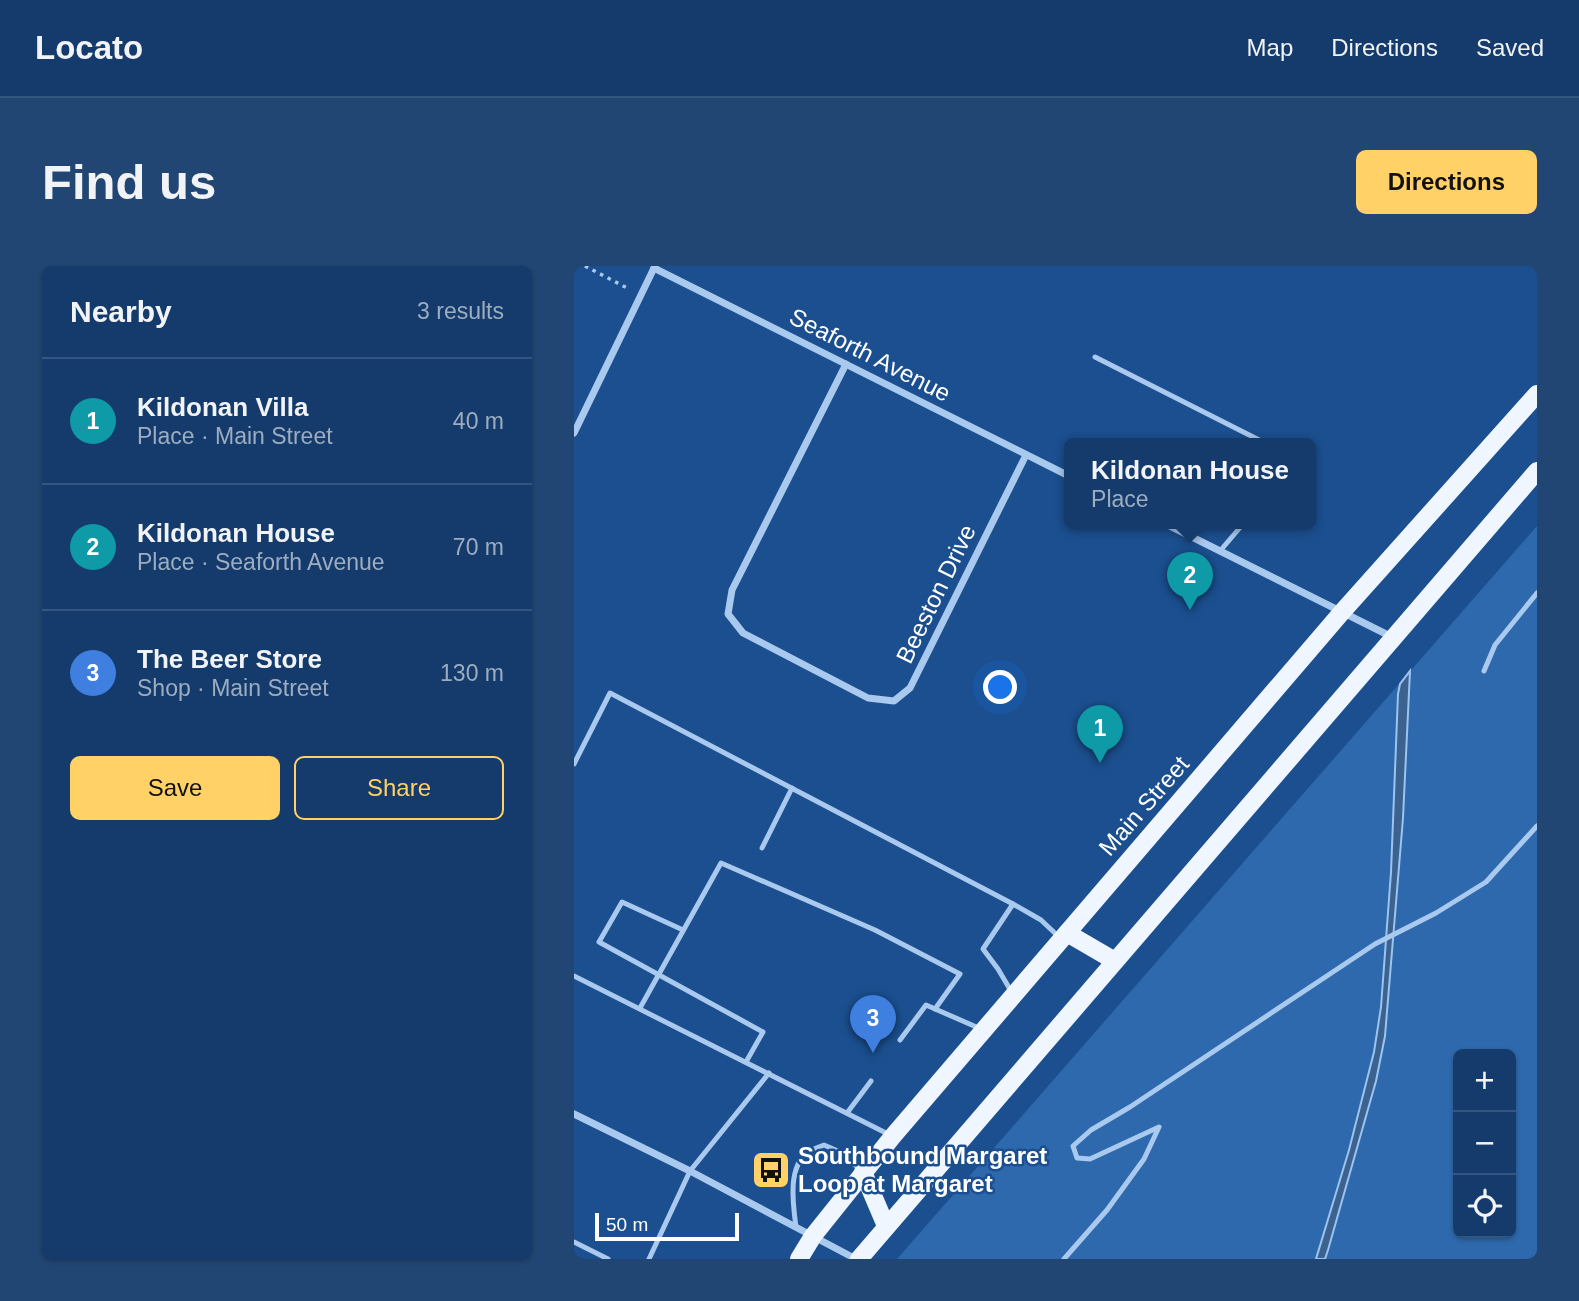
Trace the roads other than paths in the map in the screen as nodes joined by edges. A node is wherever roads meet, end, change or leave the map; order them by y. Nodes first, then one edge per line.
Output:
1 (655, 267) edge
2 (1095, 357) dead end
3 (846, 364) junction
4 (1537, 394) edge
5 (574, 433) edge
6 (1255, 438) edge
7 (1026, 455) junction
8 (1537, 471) edge
9 (1064, 474) edge
10 (1176, 529) edge
11 (1239, 529) edge
12 (1220, 551) junction
13 (1537, 593) edge
14 (1342, 612) junction
15 (1393, 637) junction
16 (1484, 671) dead end
17 (574, 764) edge
18 (792, 788) junction
19 (1537, 826) edge
20 (762, 848) dead end
21 (1013, 904) junction
22 (683, 930) junction
23 (1064, 936) junction
24 (1115, 961) junction
25 (658, 975) junction
26 (574, 976) edge
27 (1014, 995) junction
28 (640, 1008) junction
29 (935, 1009) junction
30 (984, 1030) junction
31 (900, 1040) dead end
32 (746, 1062) junction
33 (769, 1073) junction
34 (871, 1080) dead end
35 (847, 1113) junction
36 (574, 1114) edge
37 (893, 1136) junction
38 (690, 1171) junction
39 (863, 1172) junction
40 (886, 1226) junction
41 (796, 1227) junction
42 (813, 1236) junction
43 (574, 1242) edge
44 (608, 1259) edge
45 (649, 1259) edge
46 (799, 1259) edge
47 (857, 1259) edge
48 (1064, 1259) edge

1 - 3 street, Seaforth Avenue
1 - 5 street
2 - 6 lane
3 - 7 street, Seaforth Avenue
3 - 7 street, Beeston Drive
4 - 14 main road, Main Street
7 - 9 street, Seaforth Avenue
8 - 15 main road
10 - 12 street
11 - 12 lane
12 - 14 street
13 - 16 lane
14 - 15 street
14 - 23 main road, Main Street
15 - 24 main road
17 - 18 lane
18 - 20 lane
18 - 21 lane
19 - 48 lane
21 - 23 lane
21 - 27 lane
22 - 25 lane
22 - 25 lane
22 - 29 lane
23 - 24 main road
23 - 27 main road, Main Street
24 - 40 main road
25 - 28 lane
25 - 32 lane
26 - 28 lane
27 - 30 main road, Main Street
28 - 32 lane
29 - 30 lane
29 - 31 lane
30 - 37 main road, Main Street
32 - 33 lane
33 - 35 lane
33 - 38 lane
34 - 35 lane
35 - 37 lane
36 - 38 street
37 - 39 main road, Main Street
38 - 41 street
38 - 45 lane
39 - 40 main road
39 - 41 lane
39 - 42 main road, Main Street
40 - 47 main road
41 - 42 street
42 - 46 main road, Main Street
42 - 47 street
43 - 44 lane

